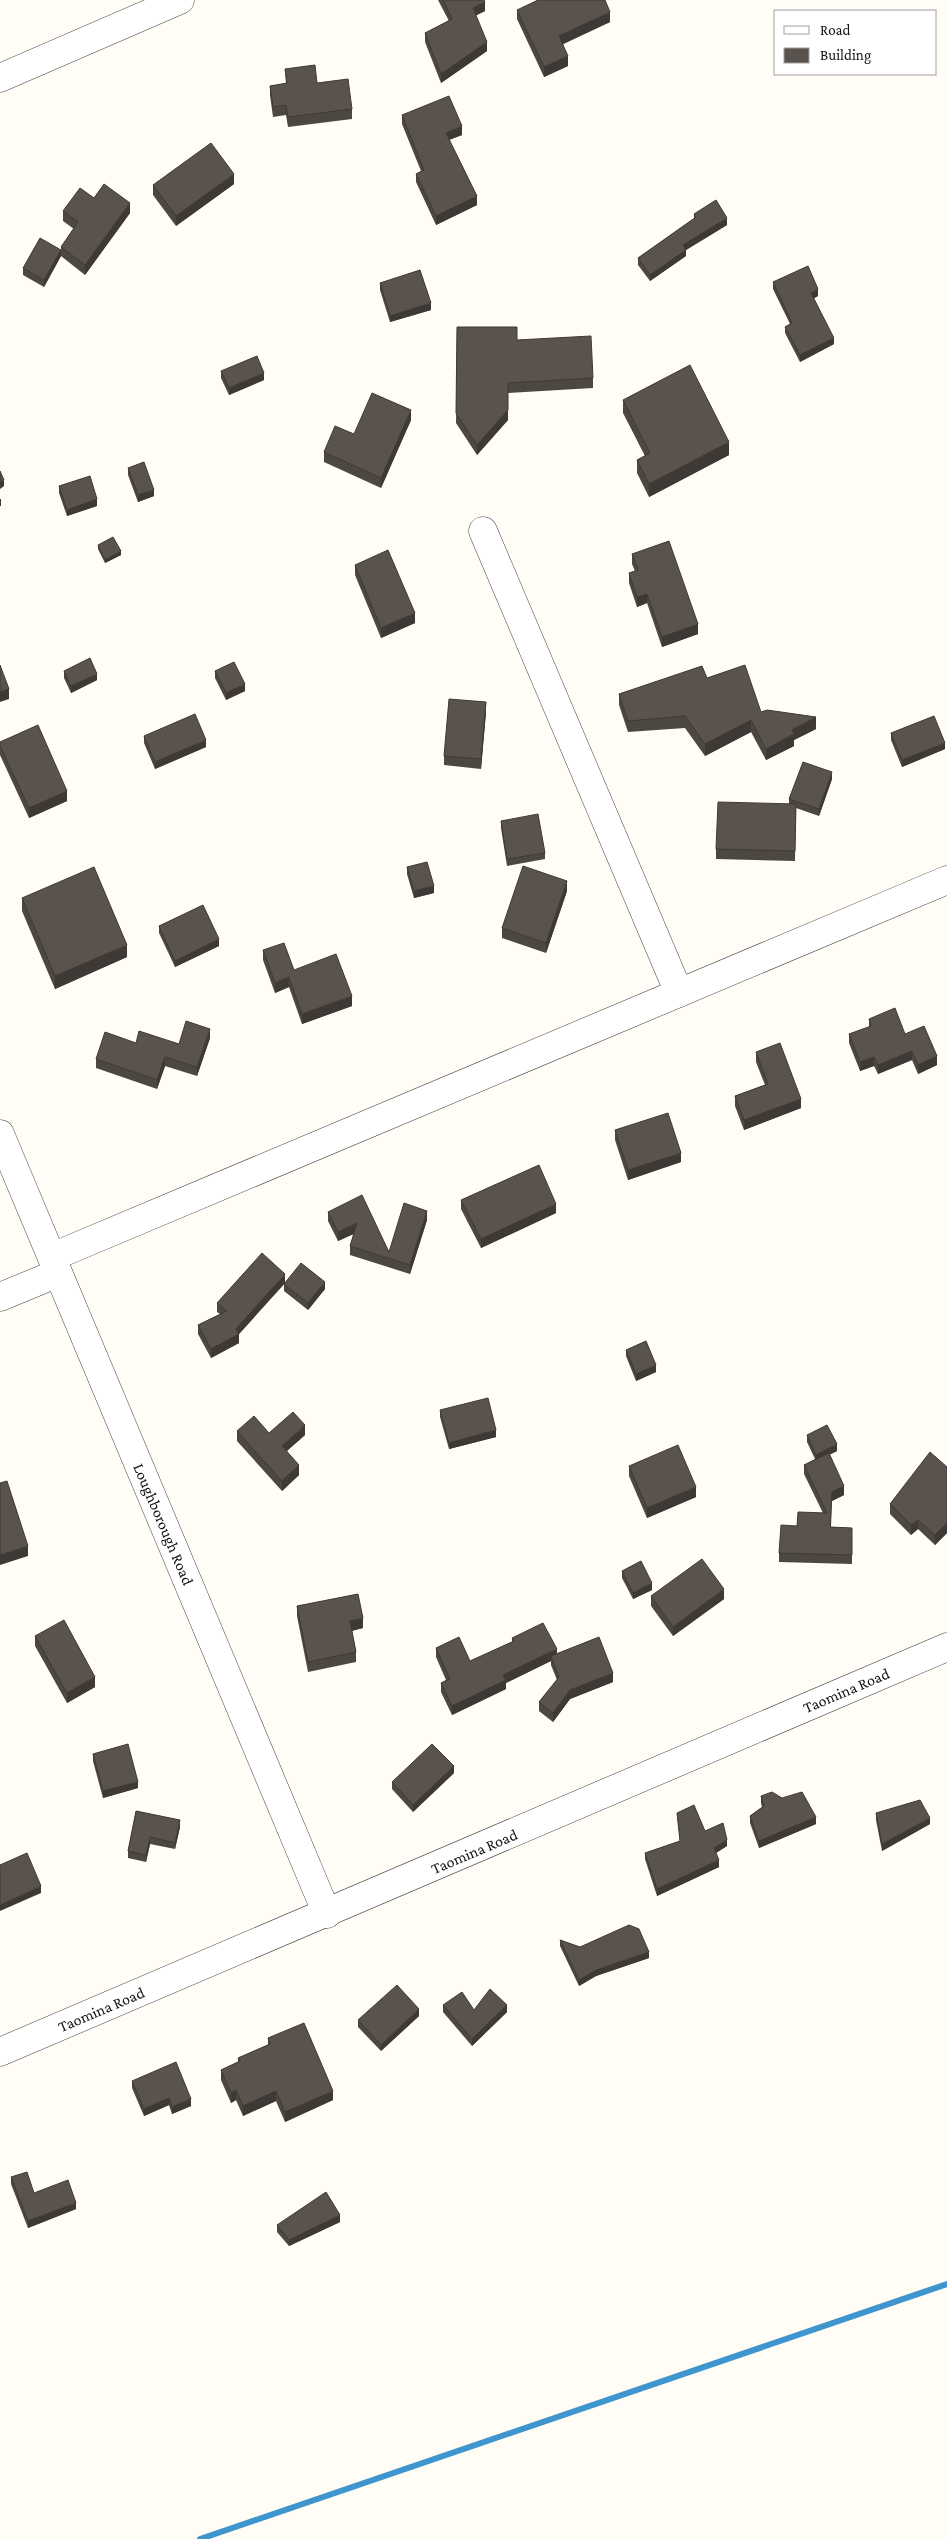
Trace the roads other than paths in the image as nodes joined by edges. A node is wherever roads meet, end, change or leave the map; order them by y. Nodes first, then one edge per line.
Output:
1 (180, 0) edge
2 (0, 78) edge
3 (483, 531) dead end
4 (947, 880) edge
5 (679, 993) junction
6 (0, 1134) edge
7 (55, 1265) junction
8 (0, 1297) edge
9 (947, 1646) edge
10 (327, 1914) junction
11 (0, 2052) edge

1 - 2 street
3 - 5 street
4 - 5 street
5 - 7 street
6 - 7 street, Loughborough Road
7 - 8 street
7 - 10 street, Loughborough Road
9 - 10 street, Taomina Road
10 - 11 street, Taomina Road

